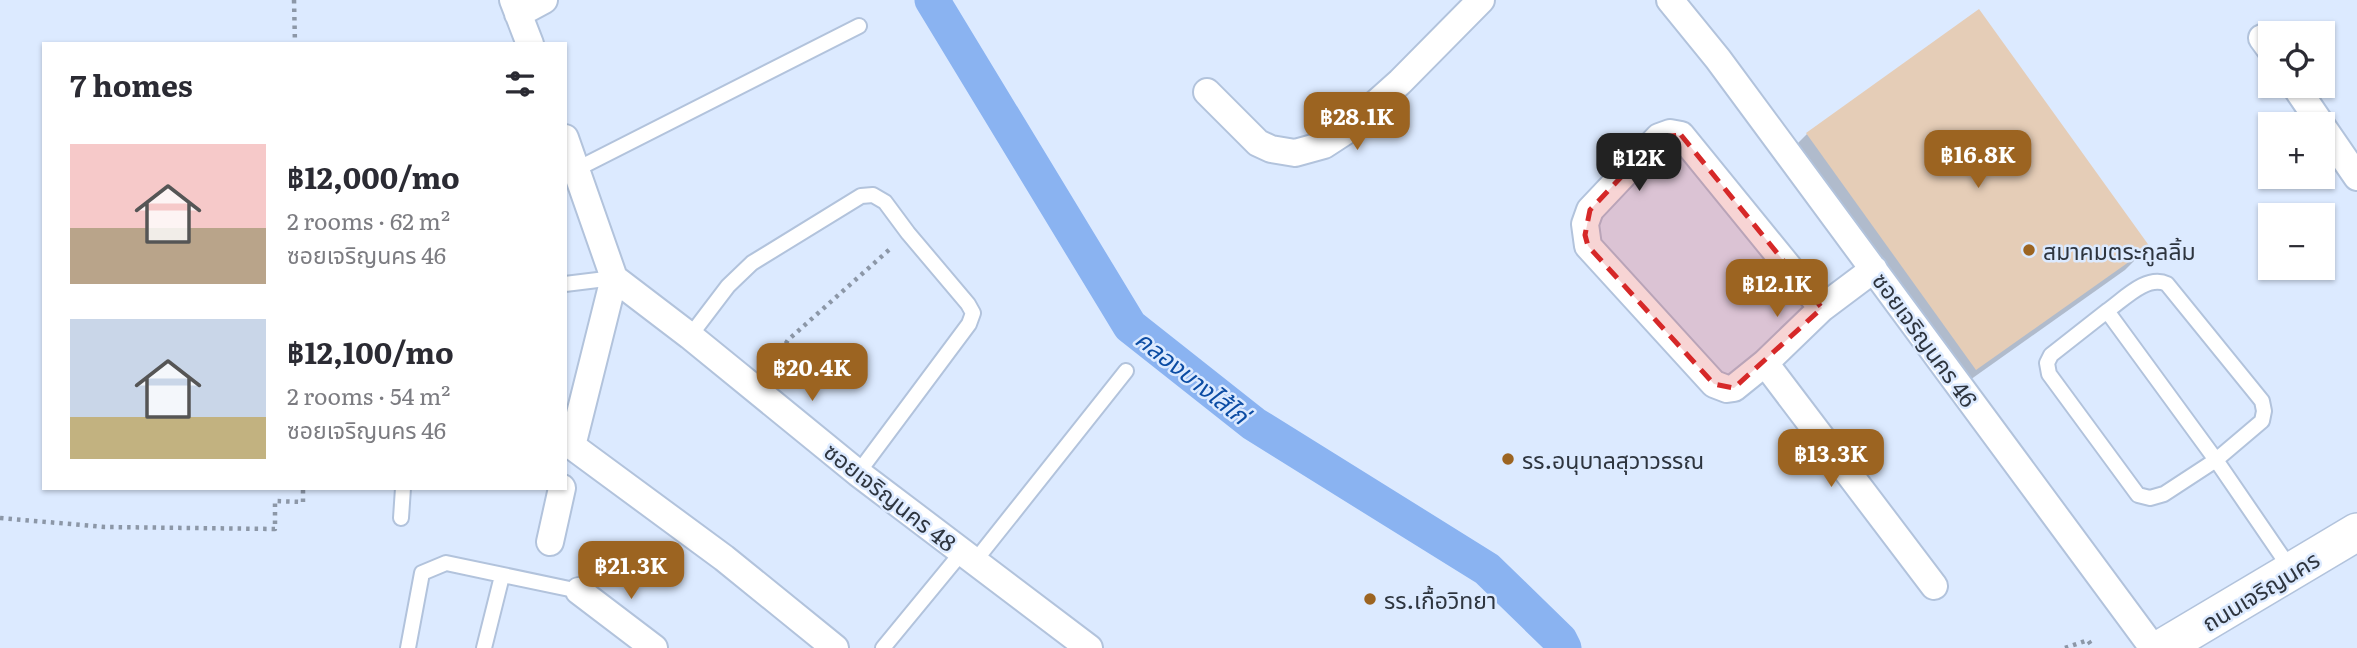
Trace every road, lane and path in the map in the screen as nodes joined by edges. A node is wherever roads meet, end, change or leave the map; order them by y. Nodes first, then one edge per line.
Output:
1 (294, 0) edge
2 (544, 0) edge
3 (1481, 0) edge
4 (1670, 0) edge
5 (516, 7) edge
6 (859, 26) dead end
7 (295, 42) edge
8 (529, 42) edge
9 (1207, 92) dead end
10 (2335, 144) edge
11 (567, 146) edge
12 (2357, 177) edge
13 (575, 180) edge
14 (908, 233) junction
15 (1874, 269) junction
16 (614, 278) junction
17 (567, 284) edge
18 (1822, 308) junction
19 (2107, 312) junction
20 (690, 336) junction
21 (1765, 363) junction
22 (1126, 371) dead end
23 (756, 389) junction
24 (572, 446) junction
25 (2216, 460) junction
26 (567, 466) edge
27 (858, 473) junction
28 (303, 490) edge
29 (403, 490) edge
30 (562, 490) edge
31 (0, 518) edge
32 (401, 519) dead end
33 (2357, 533) edge
34 (550, 542) dead end
35 (968, 556) junction
36 (2292, 571) junction
37 (502, 576) junction
38 (1934, 586) dead end
39 (579, 591) joint
40 (408, 648) edge
41 (484, 648) edge
42 (654, 648) edge
43 (835, 648) edge
44 (883, 648) edge
45 (1089, 648) edge
46 (2065, 648) edge
47 (2093, 648) edge
48 (2152, 648) edge
49 (2162, 648) edge

1 - 7 path
2 - 5 street
3 - 9 street
4 - 15 street, ซอยเจริญนคร 46
5 - 8 street
6 - 13 lane
10 - 12 street
11 - 13 street
13 - 16 street
14 - 20 lane
14 - 23 path
14 - 27 lane
15 - 18 street
15 - 48 street, ซอยเจริญนคร 46
16 - 17 lane
16 - 20 street, ซอยเจริญนคร 48
16 - 24 street
18 - 21 street
18 - 21 street
19 - 25 lane
19 - 25 lane
19 - 25 lane
20 - 23 street, ซอยเจริญนคร 48
21 - 38 street
22 - 35 lane
23 - 27 street, ซอยเจริญนคร 48
24 - 26 street
24 - 43 street
25 - 36 lane
27 - 35 street, ซอยเจริญนคร 48
28 - 31 path
29 - 32 lane
30 - 34 street
33 - 36 main road, ถนนเจริญนคร
35 - 44 lane
35 - 45 street, ซอยเจริญนคร 48
36 - 49 main road, ถนนเจริญนคร
37 - 39 lane
37 - 40 lane
37 - 41 lane
39 - 42 street
46 - 47 path

